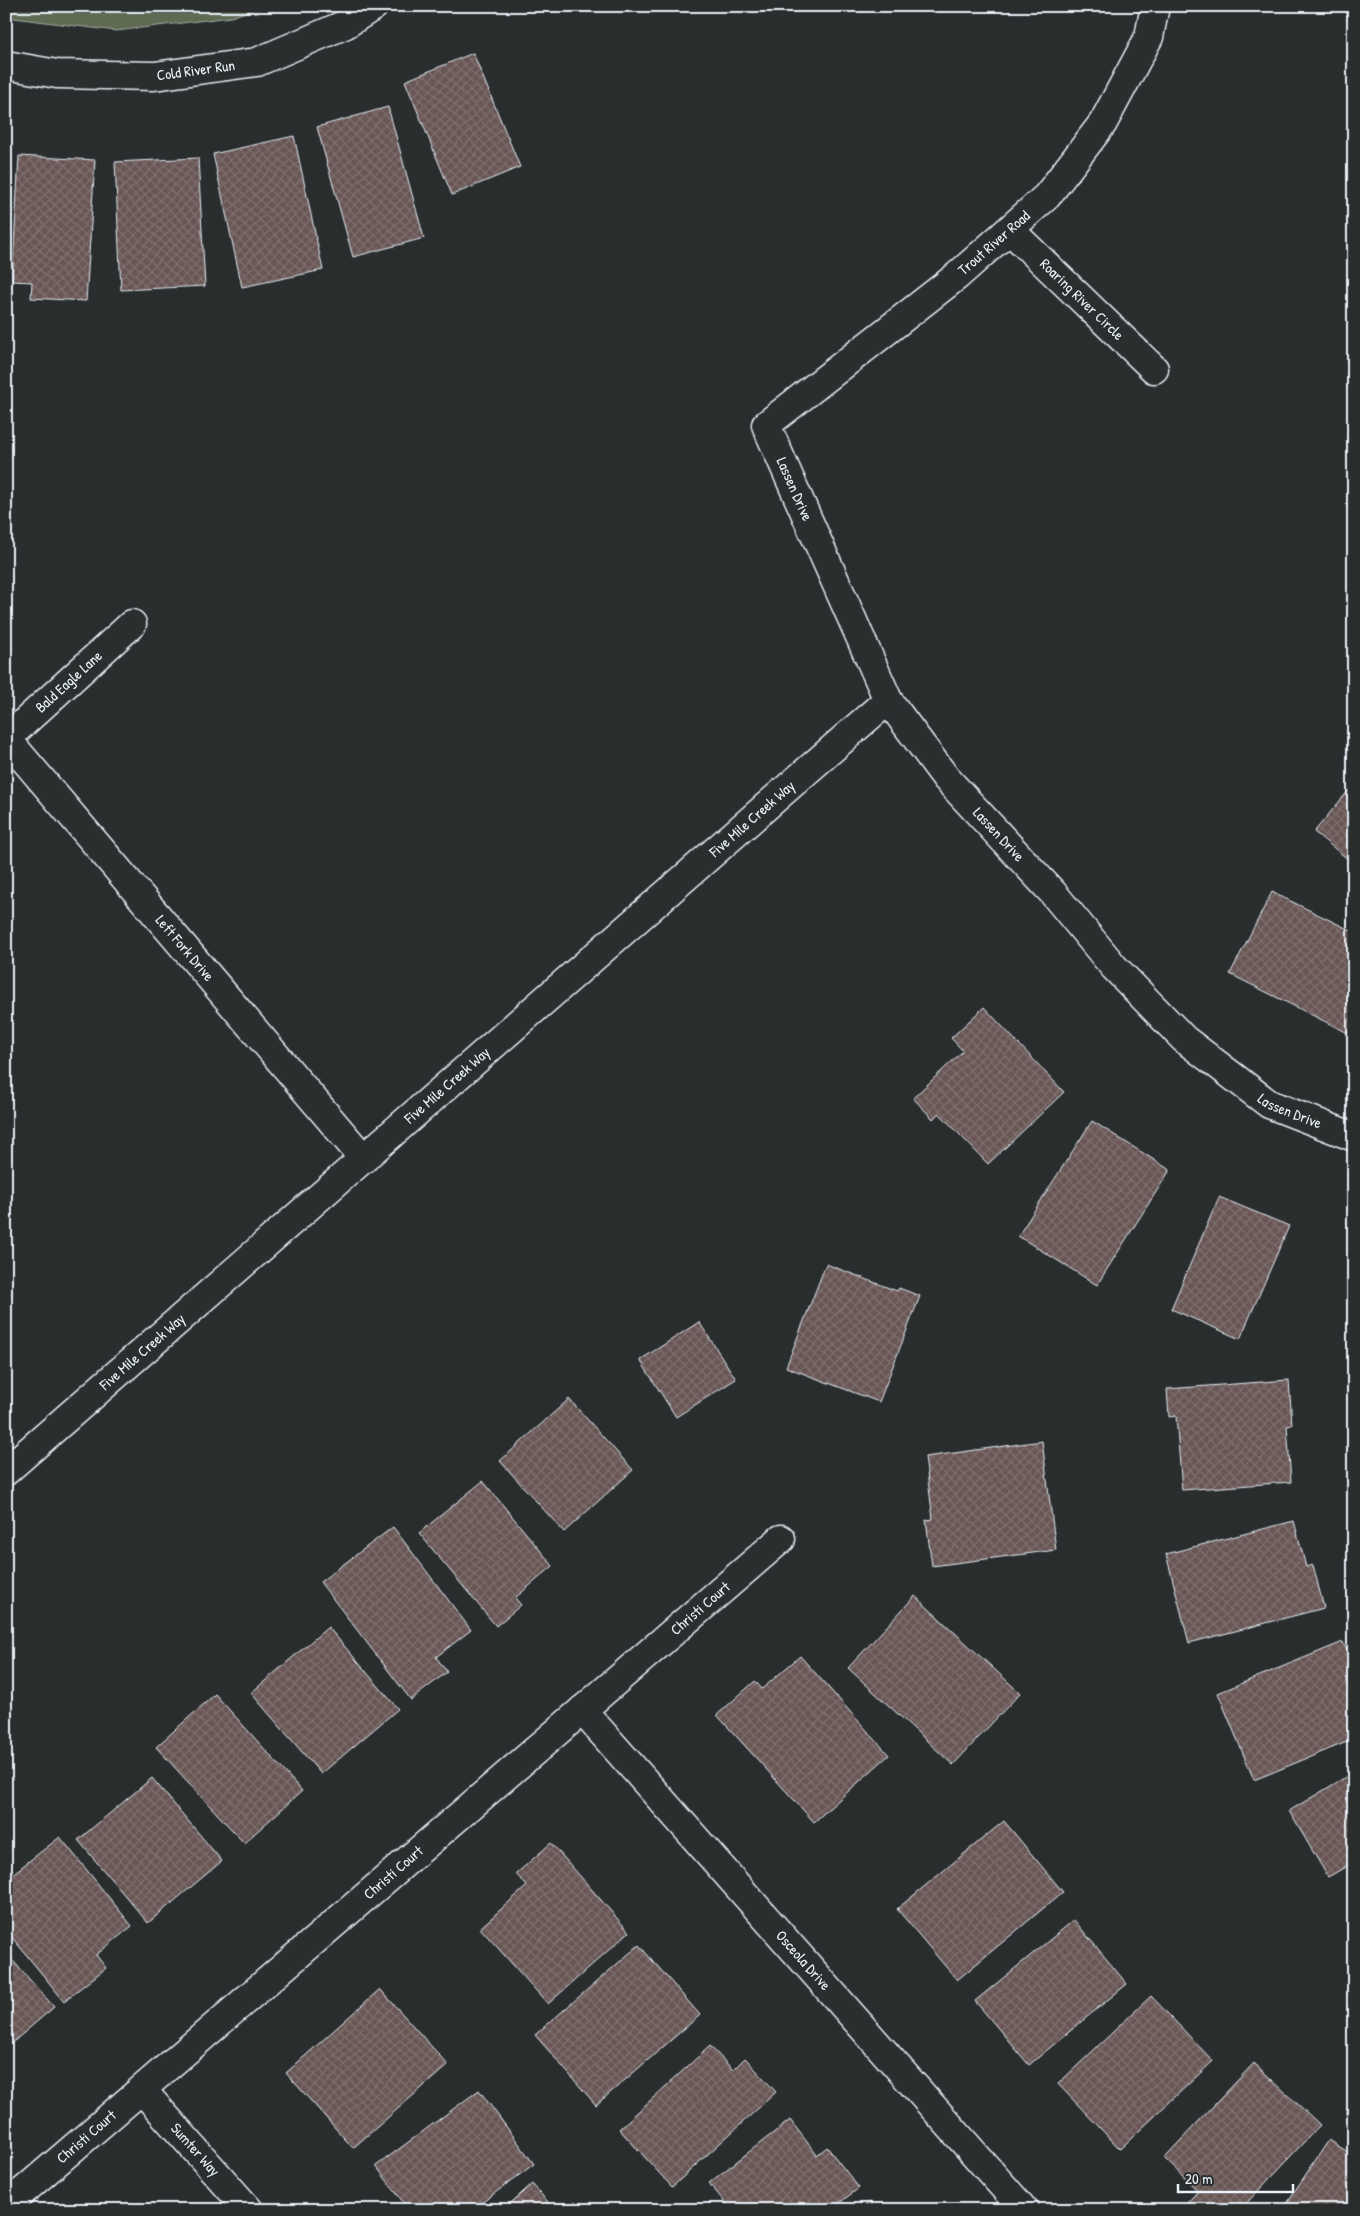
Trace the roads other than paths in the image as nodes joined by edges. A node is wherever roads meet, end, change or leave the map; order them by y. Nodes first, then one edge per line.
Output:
1 (374, 6) edge
2 (1155, 6) edge
3 (6, 65) edge
4 (1010, 230) junction
5 (1154, 369) dead end
6 (766, 425) joint
7 (132, 624) dead end
8 (888, 700) junction
9 (7, 739) edge
10 (1354, 1137) edge
11 (364, 1159) junction
12 (6, 1471) edge
13 (781, 1539) dead end
14 (582, 1710) junction
15 (142, 2090) junction
16 (6, 2206) edge
17 (249, 2210) edge
18 (1024, 2210) edge

1 - 3 street, Cold River Run
2 - 4 street, Trout River Road
4 - 5 street, Roaring River Circle
4 - 6 street, Trout River Road
6 - 8 street, Lassen Drive
7 - 9 street, Bald Eagle Lane
8 - 10 street, Lassen Drive
8 - 11 street, Five Mile Creek Way
9 - 11 street, Left Fork Drive
11 - 12 street, Five Mile Creek Way
13 - 14 street, Christi Court
14 - 15 street, Christi Court
14 - 18 street, Osceola Drive
15 - 16 street, Christi Court
15 - 17 street, Sumter Way

